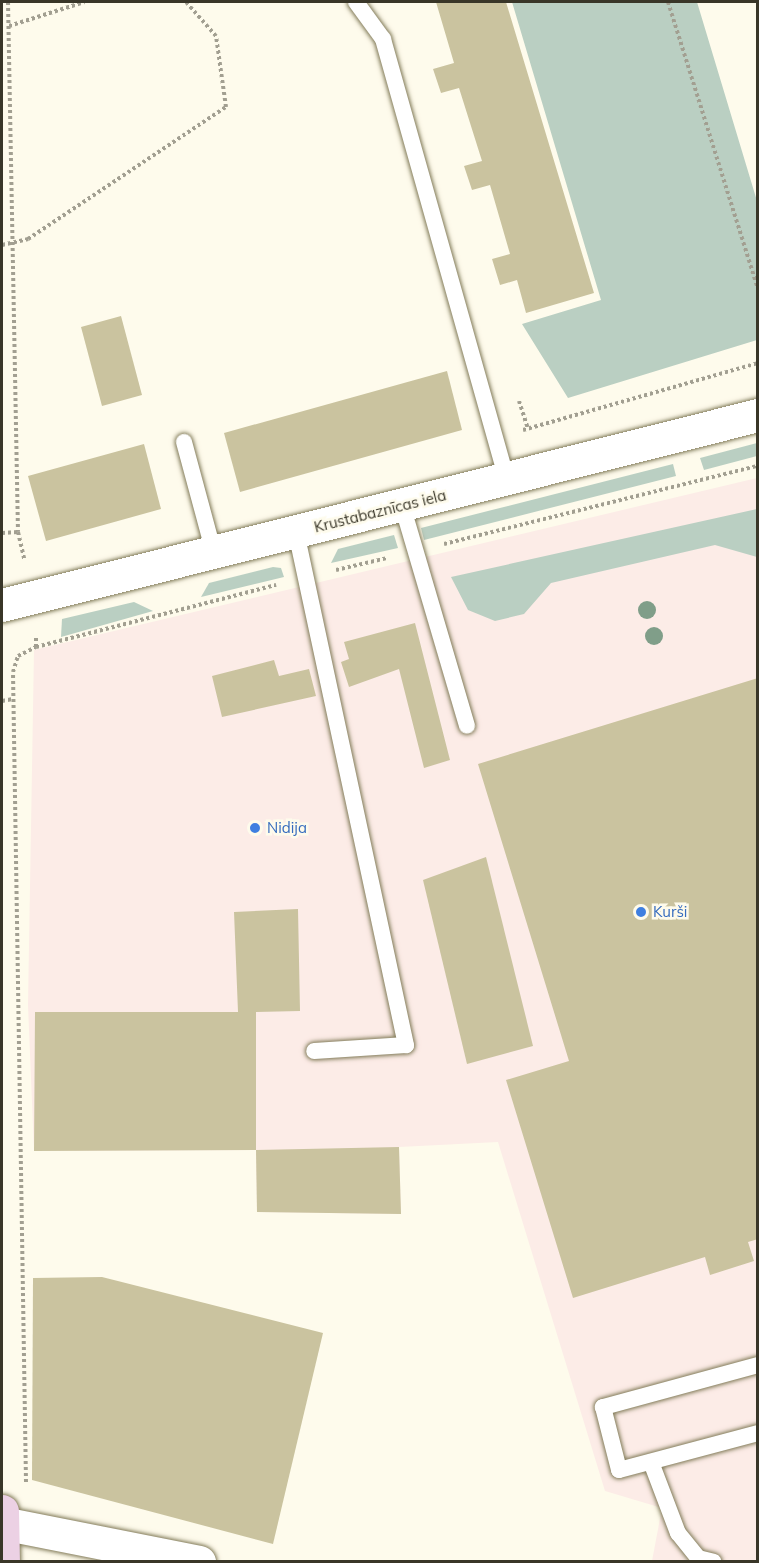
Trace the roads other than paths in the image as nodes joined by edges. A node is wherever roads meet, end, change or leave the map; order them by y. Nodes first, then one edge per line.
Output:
1 (356, 2) edge
2 (758, 415) edge
3 (184, 442) dead end
4 (506, 478) junction
5 (402, 505) junction
6 (296, 532) junction
7 (214, 553) junction
8 (2, 605) edge
9 (466, 726) dead end
10 (314, 1051) dead end
11 (758, 1365) edge
12 (758, 1433) edge
13 (651, 1462) junction
14 (10, 1519) edge
15 (3, 1562) edge
16 (199, 1562) edge
17 (714, 1562) edge

1 - 4 lane
2 - 4 street, Krustabaznīcas iela
3 - 7 lane
4 - 5 street, Krustabaznīcas iela
5 - 6 street, Krustabaznīcas iela
5 - 9 lane
6 - 7 street, Krustabaznīcas iela
6 - 10 lane
7 - 8 street, Krustabaznīcas iela
11 - 13 lane
12 - 13 lane
13 - 17 lane
14 - 15 street
14 - 16 street

